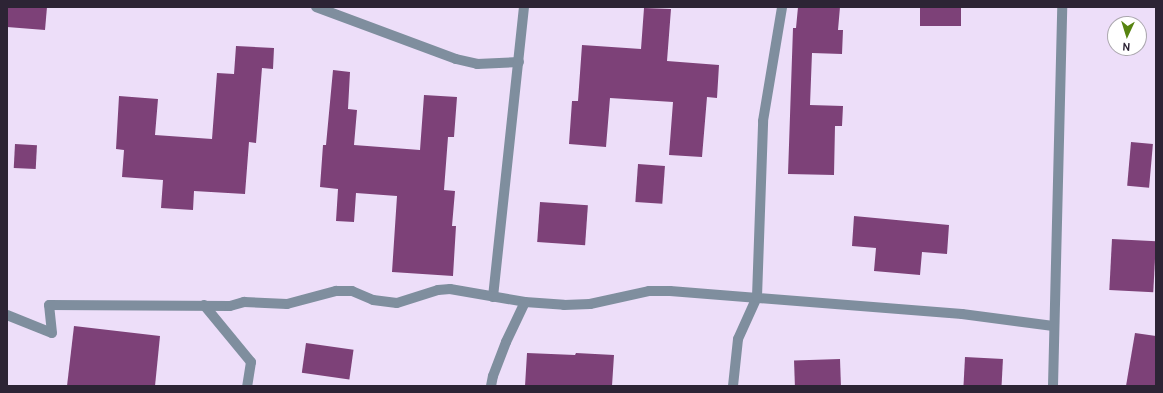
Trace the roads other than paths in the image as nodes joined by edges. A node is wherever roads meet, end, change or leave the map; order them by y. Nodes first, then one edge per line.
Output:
1 (316, 7) edge
2 (524, 7) edge
3 (782, 7) edge
4 (1062, 7) edge
5 (519, 62) junction
6 (493, 297) junction
7 (757, 298) junction
8 (525, 302) junction
9 (204, 305) junction
10 (7, 315) edge
11 (1053, 326) junction
12 (247, 386) edge
13 (491, 386) edge
14 (734, 386) edge
15 (1053, 386) edge

1 - 5 street
2 - 5 street
3 - 7 street
4 - 11 street
5 - 6 street
6 - 8 street
6 - 9 street
7 - 8 street
7 - 11 street
7 - 14 street
8 - 13 street
9 - 10 street
9 - 12 street
11 - 15 street

